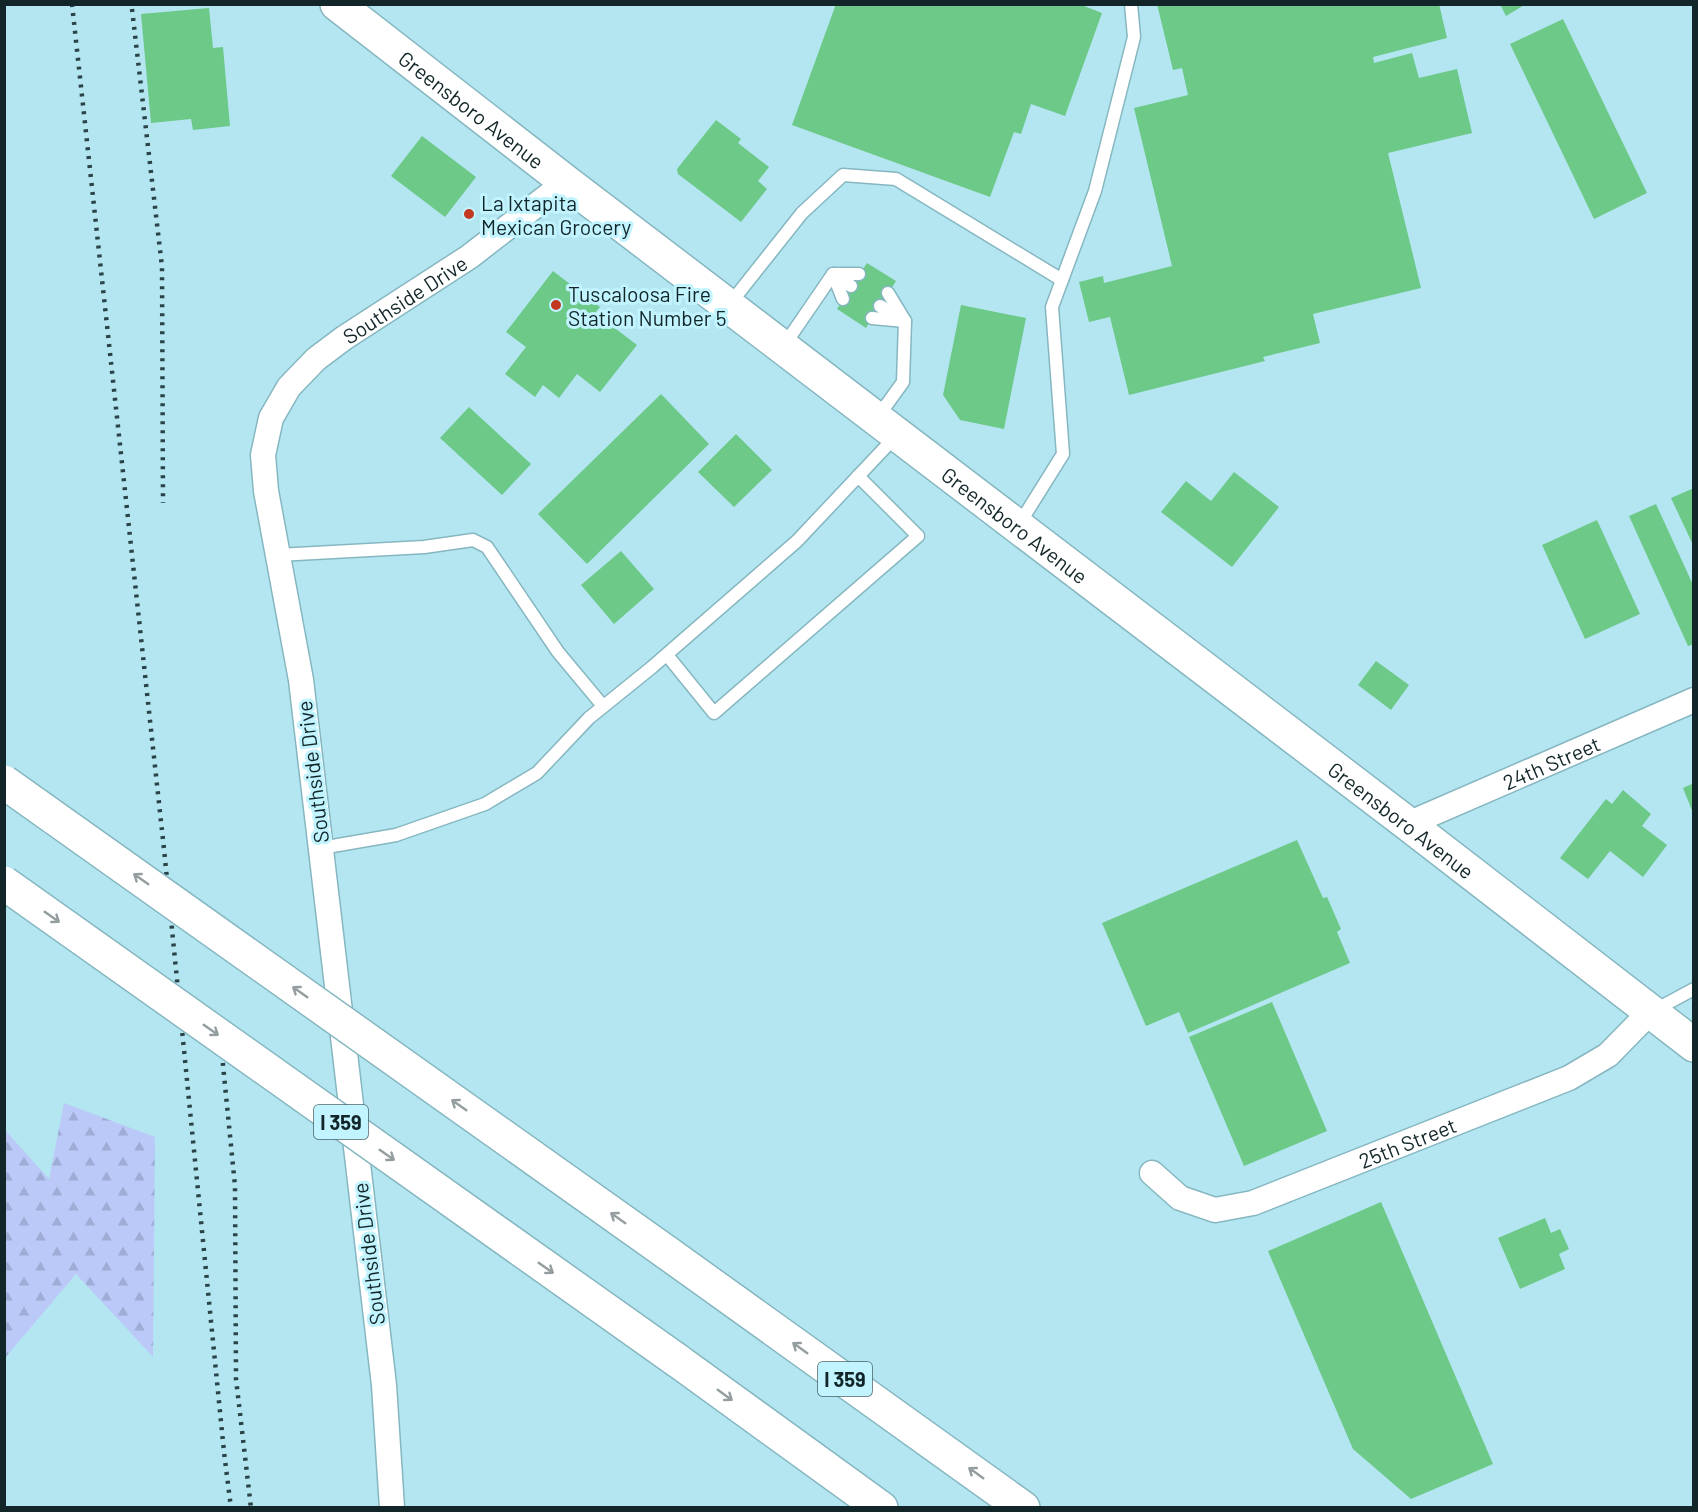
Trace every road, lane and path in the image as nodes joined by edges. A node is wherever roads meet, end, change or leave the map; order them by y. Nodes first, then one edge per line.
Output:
1 (337, 4) edge
2 (1131, 4) edge
3 (566, 182) junction
4 (859, 273) dead end
5 (833, 274) junction
6 (1062, 280) junction
7 (851, 286) dead end
8 (888, 292) dead end
9 (843, 299) dead end
10 (728, 306) junction
11 (880, 306) dead end
12 (872, 318) dead end
13 (905, 321) junction
14 (783, 347) junction
15 (887, 426) junction
16 (858, 476) junction
17 (1018, 526) junction
18 (278, 555) junction
19 (666, 655) junction
20 (1694, 700) edge
21 (603, 706) junction
22 (4, 782) edge
23 (1408, 824) junction
24 (321, 848) junction
25 (4, 883) edge
26 (1694, 989) edge
27 (1650, 1012) junction
28 (1694, 1046) edge
29 (1152, 1173) dead end
30 (392, 1508) edge
31 (881, 1508) edge
32 (1023, 1508) edge

1 - 3 main road, Greensboro Avenue
2 - 6 lane
3 - 10 main road, Greensboro Avenue
3 - 18 street, Southside Drive
4 - 5 lane
5 - 7 lane
5 - 9 lane
5 - 14 lane
6 - 10 lane
6 - 17 lane
8 - 13 lane
10 - 14 main road, Greensboro Avenue
11 - 13 lane
12 - 13 lane
13 - 15 lane
14 - 15 main road, Greensboro Avenue
15 - 16 lane
15 - 17 main road, Greensboro Avenue
16 - 19 lane
16 - 19 lane
17 - 23 main road, Greensboro Avenue
18 - 21 lane
18 - 24 street, Southside Drive
19 - 21 lane
20 - 23 street, 24th Street
21 - 24 lane
32 -> 22 main road, I 359, bridge
23 - 27 main road, Greensboro Avenue
24 - 30 street, Southside Drive
25 -> 31 main road, I 359, bridge
26 - 27 lane
27 - 28 main road, Greensboro Avenue
27 - 29 street, 25th Street

